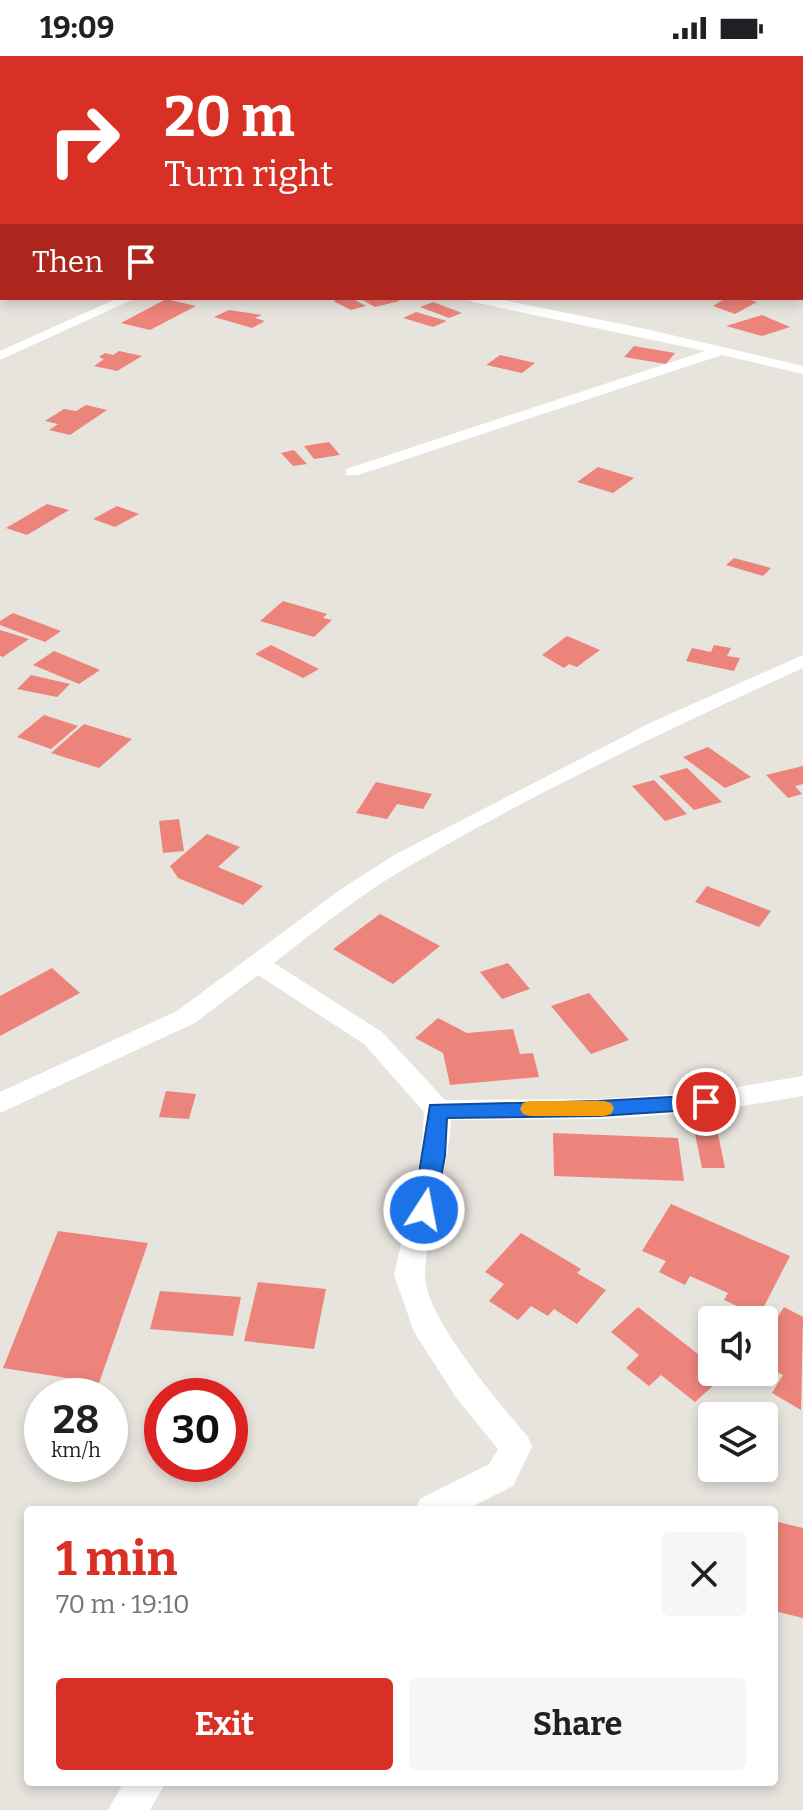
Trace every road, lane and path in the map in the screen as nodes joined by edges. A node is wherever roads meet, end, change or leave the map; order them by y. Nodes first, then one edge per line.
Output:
1 (125, 300) edge
2 (482, 300) edge
3 (720, 351) junction
4 (0, 356) edge
5 (803, 370) edge
6 (352, 472) dead end
7 (803, 661) edge
8 (259, 964) junction
9 (803, 1086) edge
10 (0, 1103) edge
11 (438, 1110) junction
12 (440, 1506) edge
13 (144, 1786) edge
14 (127, 1810) edge

1 - 4 street
2 - 3 street
3 - 5 street
3 - 6 street
7 - 8 street
8 - 10 street
8 - 11 street
9 - 11 street
11 - 12 street
13 - 14 street

